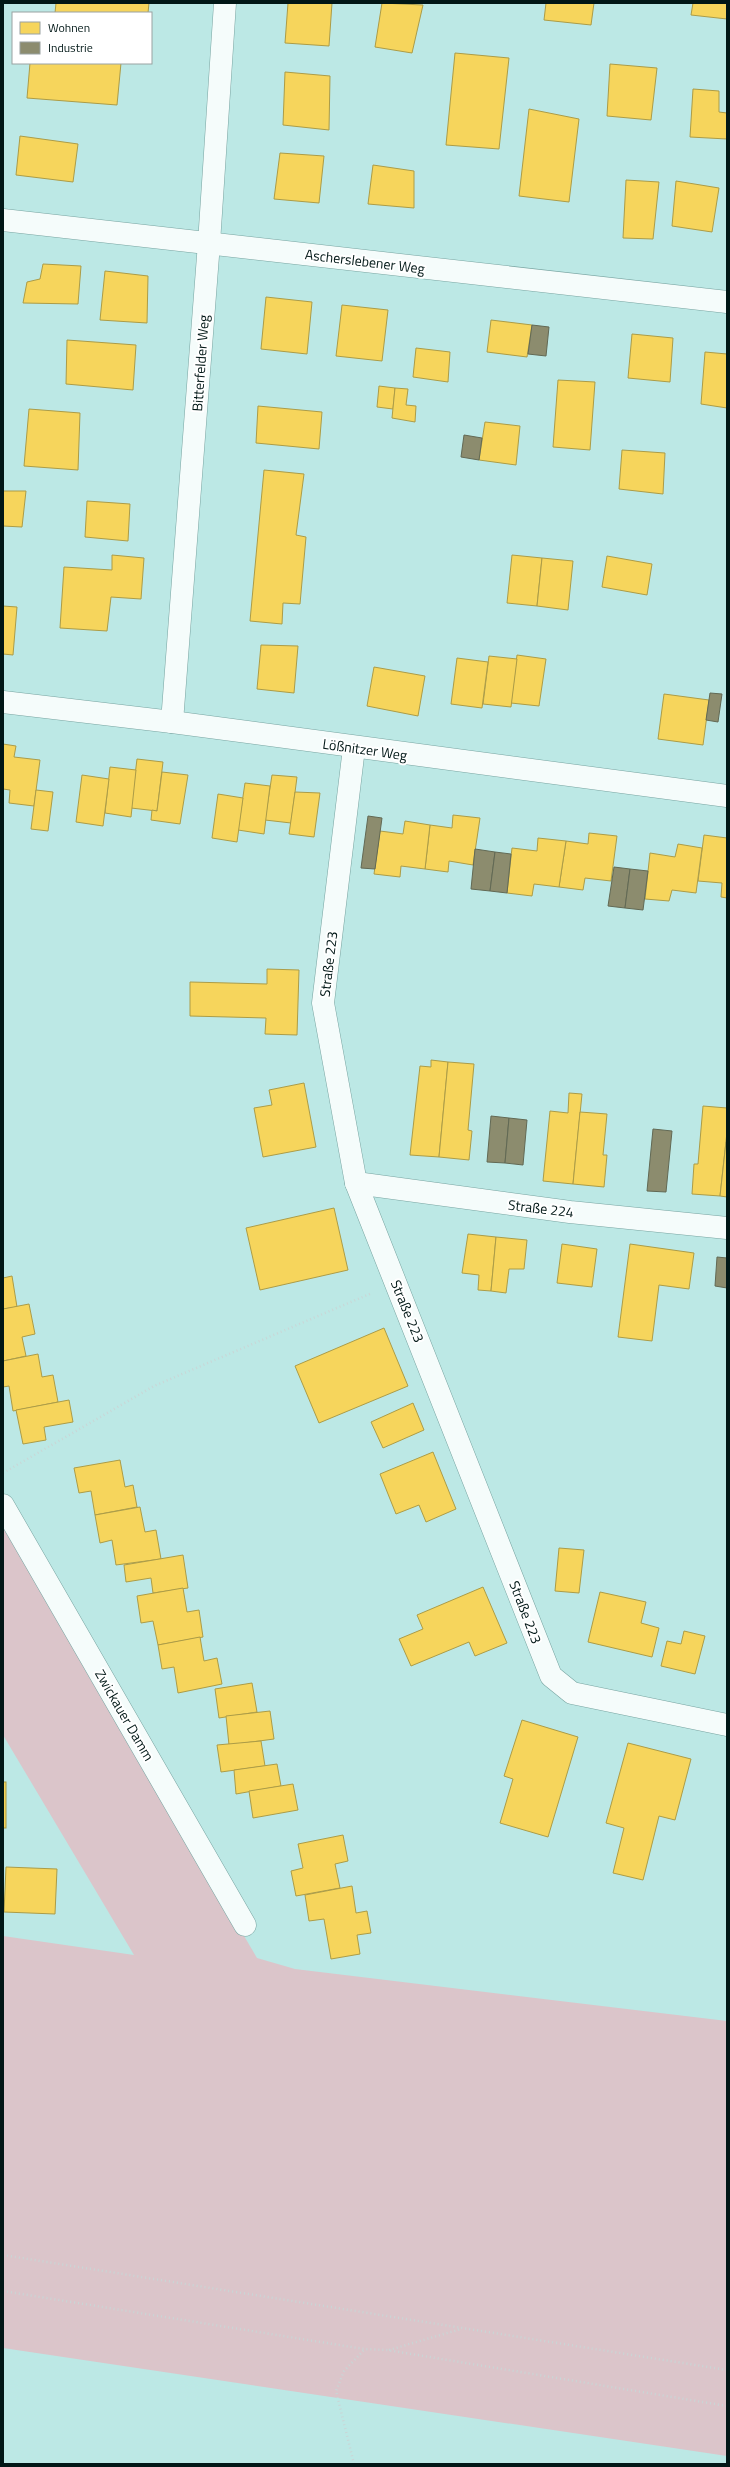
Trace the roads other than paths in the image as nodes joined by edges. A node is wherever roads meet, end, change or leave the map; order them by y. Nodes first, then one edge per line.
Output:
1 (225, 3) edge
2 (3, 220) edge
3 (209, 243) junction
4 (727, 302) edge
5 (3, 702) edge
6 (172, 722) junction
7 (354, 748) junction
8 (727, 796) edge
9 (356, 1183) junction
10 (727, 1228) edge
11 (3, 1505) edge
12 (727, 1726) edge
13 (245, 1926) dead end

1 - 3 street, Bitterfelder Weg
2 - 3 street, Ascherslebener Weg
3 - 4 street, Ascherslebener Weg
3 - 6 street, Bitterfelder Weg
5 - 6 street, Lößnitzer Weg
6 - 7 street, Lößnitzer Weg
7 - 8 street, Lößnitzer Weg
7 - 9 street, Straße 223
9 - 10 street, Straße 224
9 - 12 street, Straße 223
11 - 13 street, Zwickauer Damm

